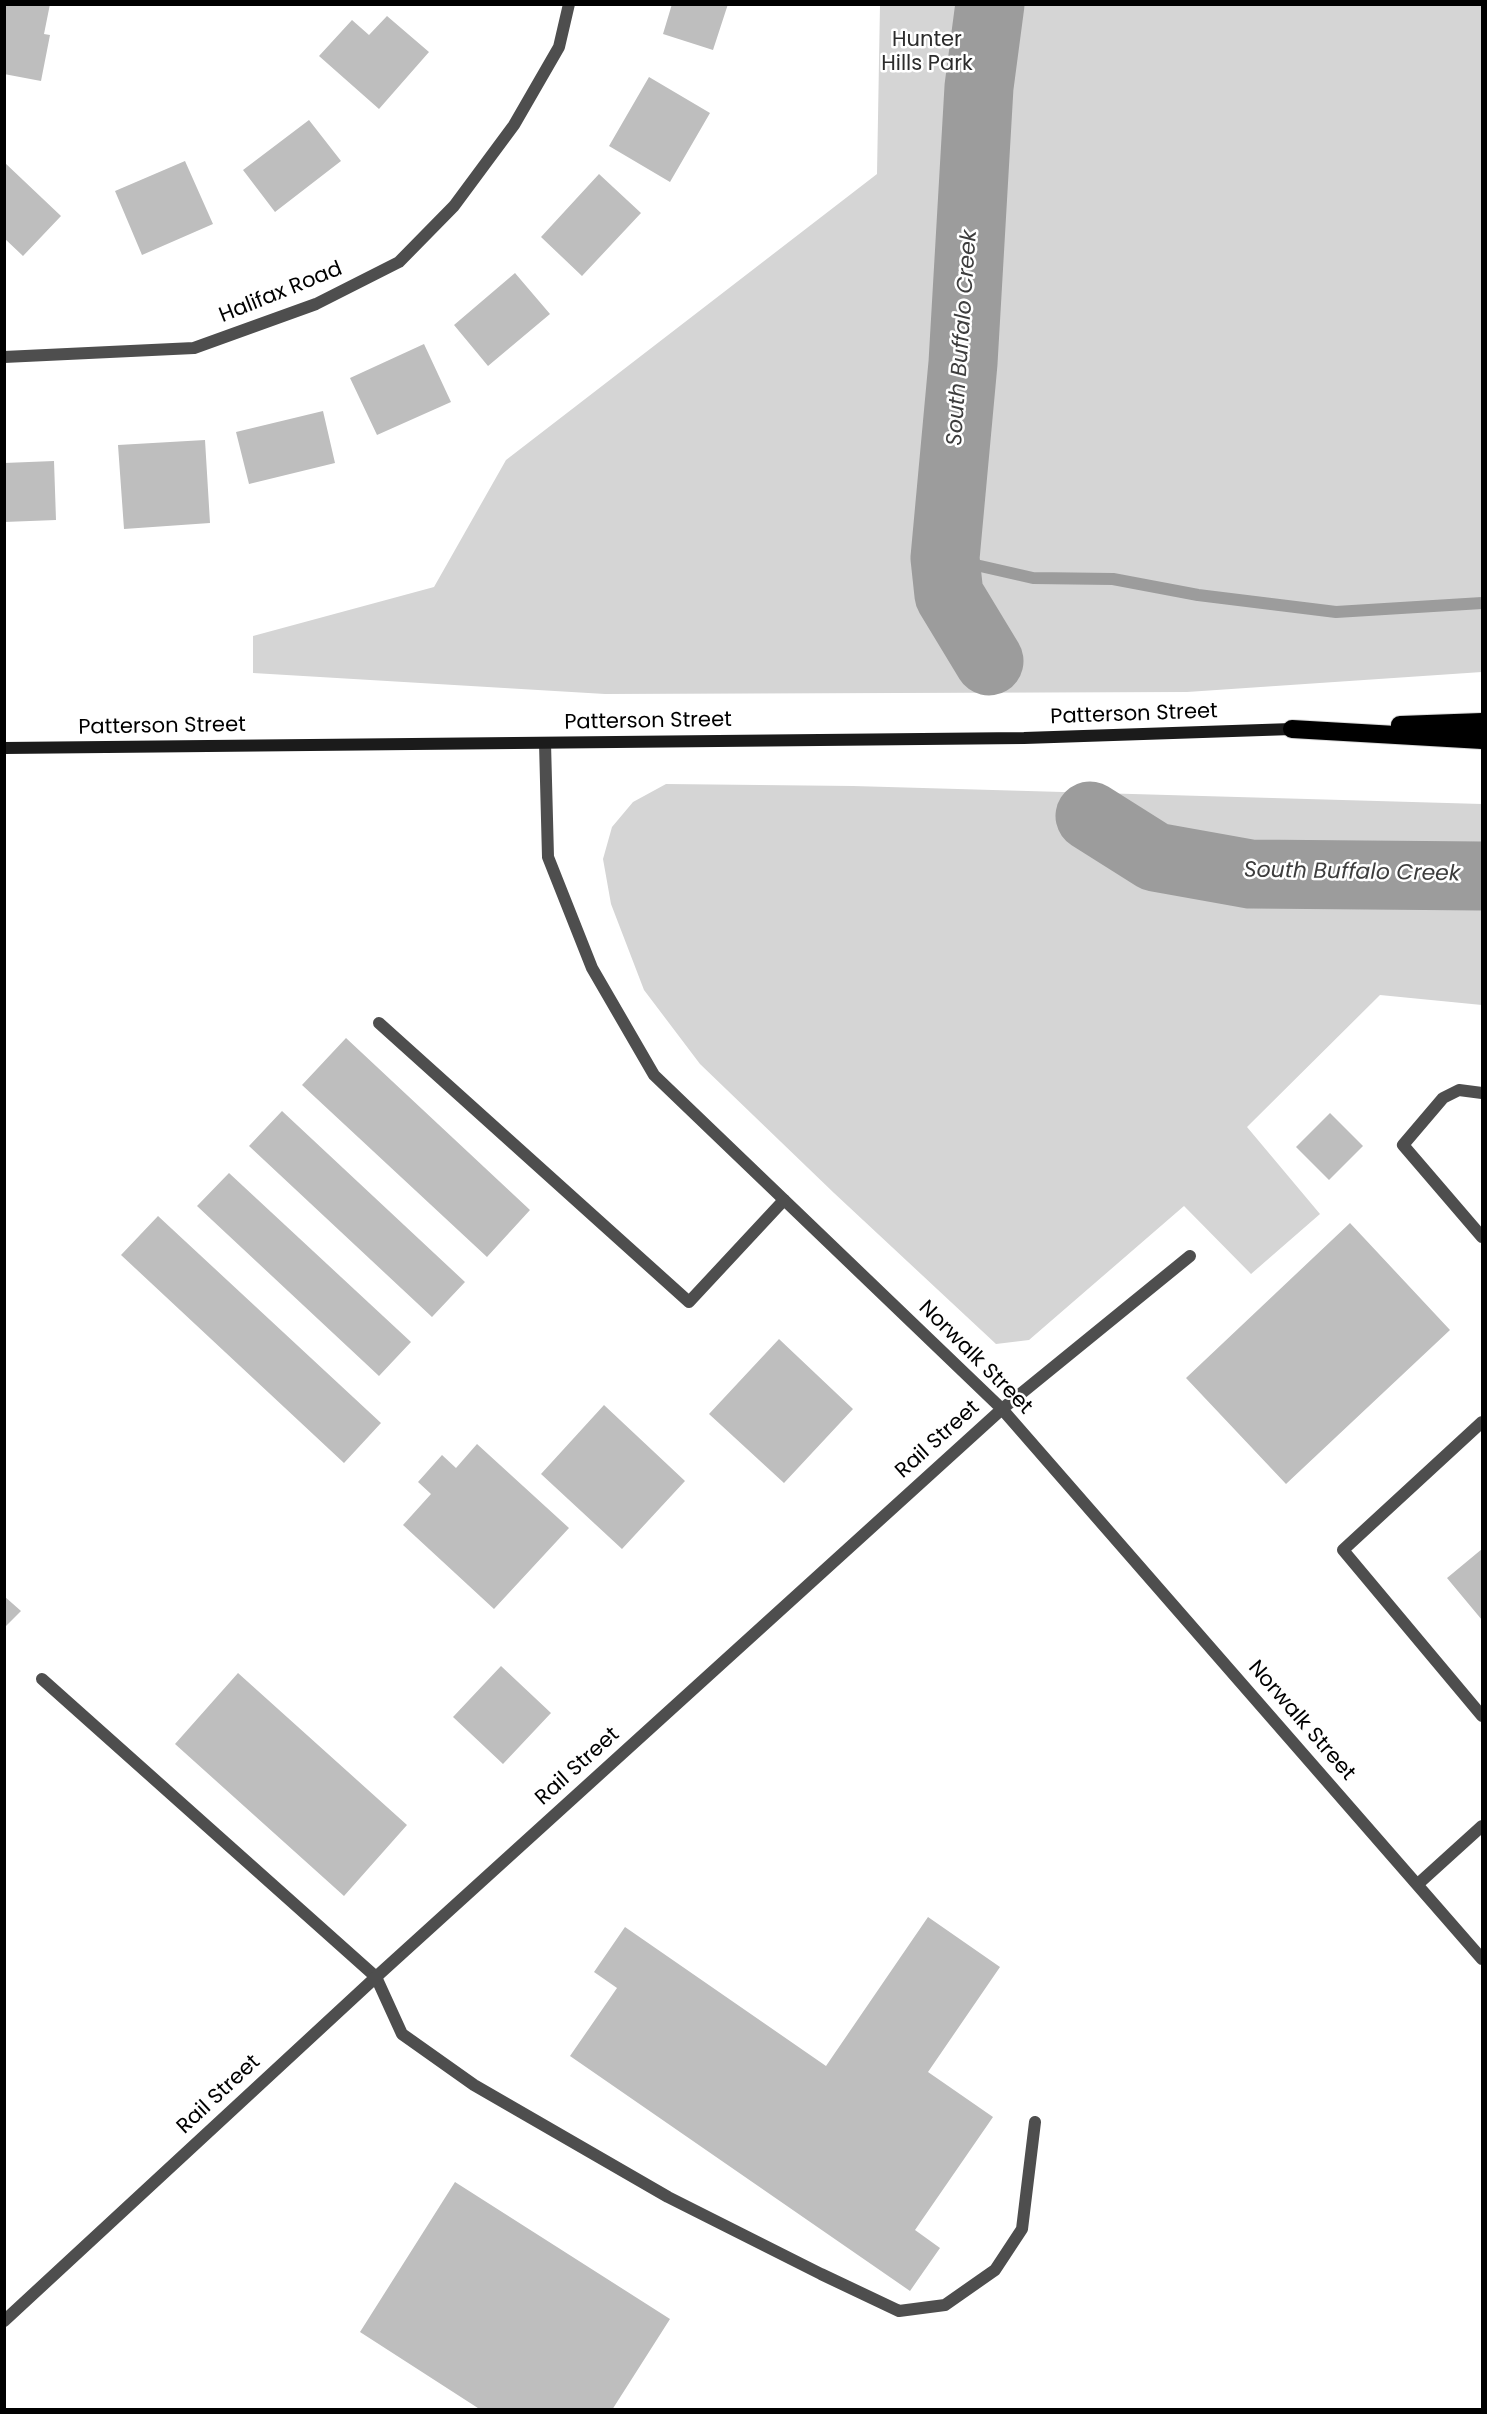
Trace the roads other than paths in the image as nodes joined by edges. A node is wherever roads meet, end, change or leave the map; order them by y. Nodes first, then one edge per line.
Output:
1 (569, 4) edge
2 (4, 357) edge
3 (1482, 722) edge
4 (1292, 729) junction
5 (1482, 740) edge
6 (544, 743) junction
7 (4, 748) edge
8 (379, 1023) dead end
9 (1482, 1093) edge
10 (784, 1200) junction
11 (1482, 1237) edge
12 (1190, 1256) dead end
13 (1002, 1409) junction
14 (1482, 1422) edge
15 (42, 1679) dead end
16 (1482, 1716) edge
17 (1482, 1826) edge
18 (1418, 1884) junction
19 (1482, 1959) edge
20 (376, 1977) junction
21 (1035, 2122) dead end
22 (4, 2321) edge

1 - 2 street, Halifax Road
3 - 4 highway
4 - 5 highway
4 - 6 main road, Patterson Street
6 - 7 main road, Patterson Street
6 - 10 street, Norwalk Street
8 - 10 street
9 - 11 street
10 - 13 street, Norwalk Street
12 - 13 street, Rail Street
13 - 18 street, Norwalk Street
13 - 20 street, Rail Street
14 - 16 street
15 - 20 street
17 - 18 street
18 - 19 street, Norwalk Street
20 - 21 street
20 - 22 street, Rail Street

